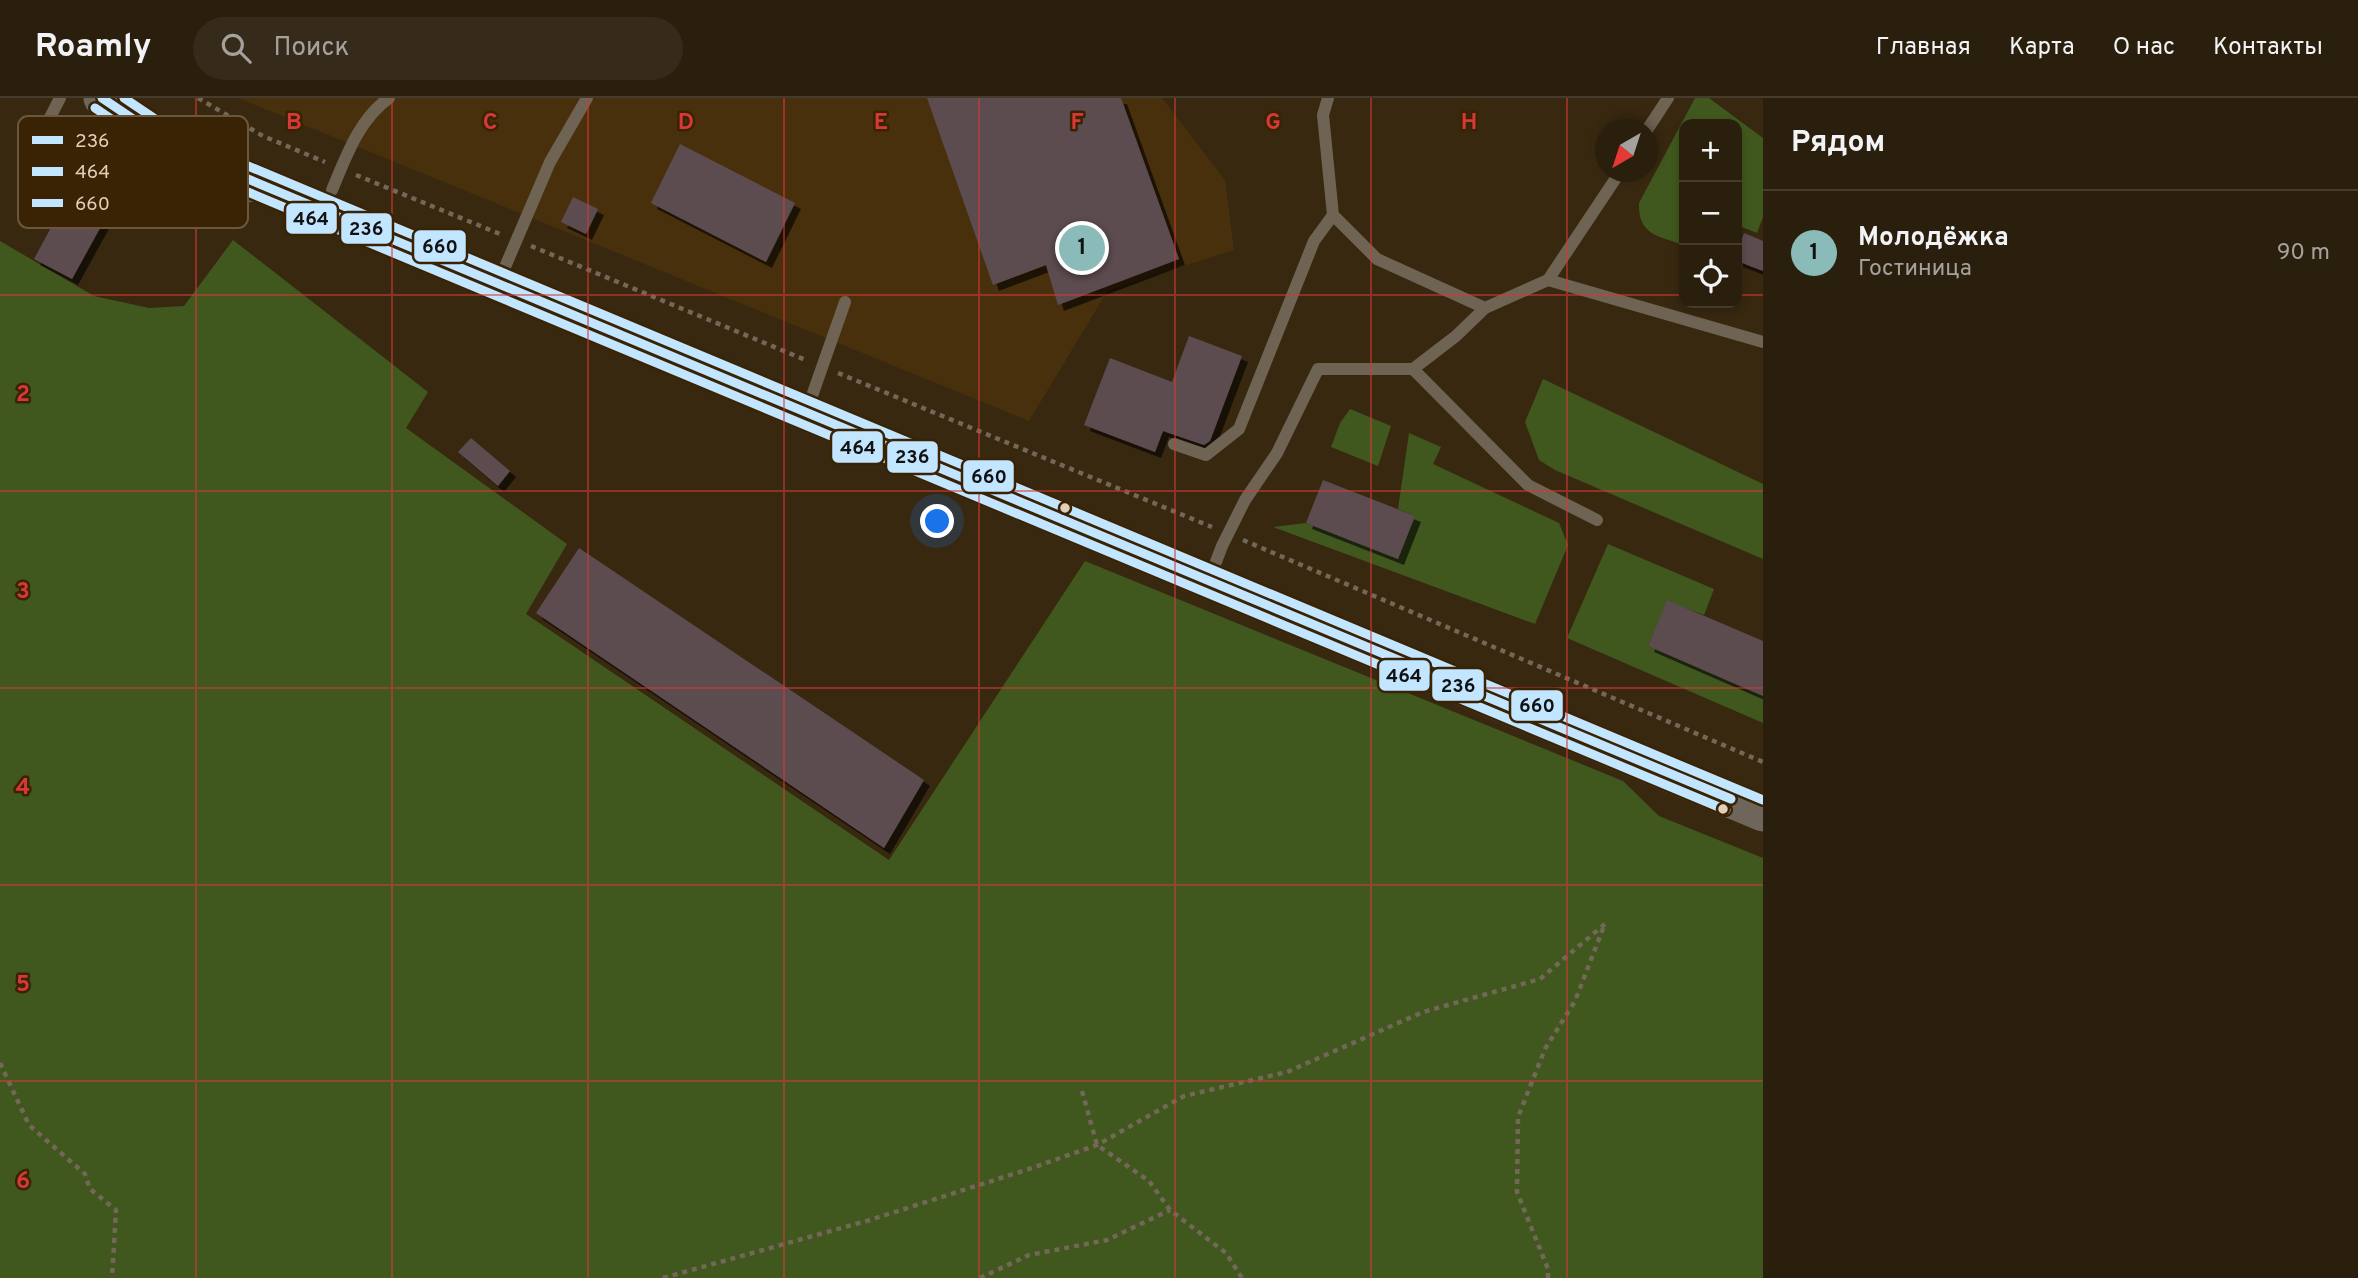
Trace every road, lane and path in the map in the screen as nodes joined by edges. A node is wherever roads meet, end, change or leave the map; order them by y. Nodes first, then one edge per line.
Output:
1 (60, 98) edge
2 (102, 98) edge
3 (143, 98) edge
4 (198, 98) edge
5 (389, 98) edge
6 (587, 98) edge
7 (1328, 98) edge
8 (1668, 98) edge
9 (51, 116) edge
10 (129, 116) edge
11 (170, 116) edge
12 (229, 116) edge
13 (1654, 119) edge
14 (248, 127) edge
15 (248, 150) edge
16 (248, 179) edge
17 (337, 179) junction
18 (1613, 182) edge
19 (275, 191) junction
20 (248, 197) edge
21 (1333, 215) junction
22 (507, 263) junction
23 (1548, 280) junction
24 (845, 302) dead end
25 (1485, 308) junction
26 (1763, 342) edge
27 (1413, 369) junction
28 (813, 391) junction
29 (1174, 444) dead end
30 (1597, 520) dead end
31 (1217, 558) junction
32 (1763, 762) edge
33 (1763, 788) edge
34 (1763, 813) edge
35 (0, 1063) edge
36 (1082, 1091) dead end
37 (1097, 1145) junction
38 (1170, 1210) junction
39 (113, 1278) edge
40 (663, 1278) edge
41 (980, 1278) edge
42 (1242, 1278) edge
43 (1548, 1278) edge

1 - 9 lane
2 - 10 main road
3 - 11 main road
4 - 12 path
5 - 17 lane
6 - 22 lane
7 - 21 lane
8 - 13 lane
14 - 17 path
15 - 17 main road
16 - 19 main road
17 - 22 main road
17 - 22 path
18 - 23 lane
19 - 20 lane
19 - 22 main road
21 - 25 lane
21 - 29 lane
22 - 28 main road
22 - 28 path
23 - 25 lane
23 - 26 lane
24 - 28 lane
25 - 27 lane
27 - 30 lane
27 - 31 lane
28 - 31 main road
28 - 31 path
31 - 32 path
31 - 33 main road
31 - 34 main road
35 - 39 path
36 - 37 path
37 - 38 path
37 - 40 path
37 - 43 path
38 - 41 path
38 - 42 path

